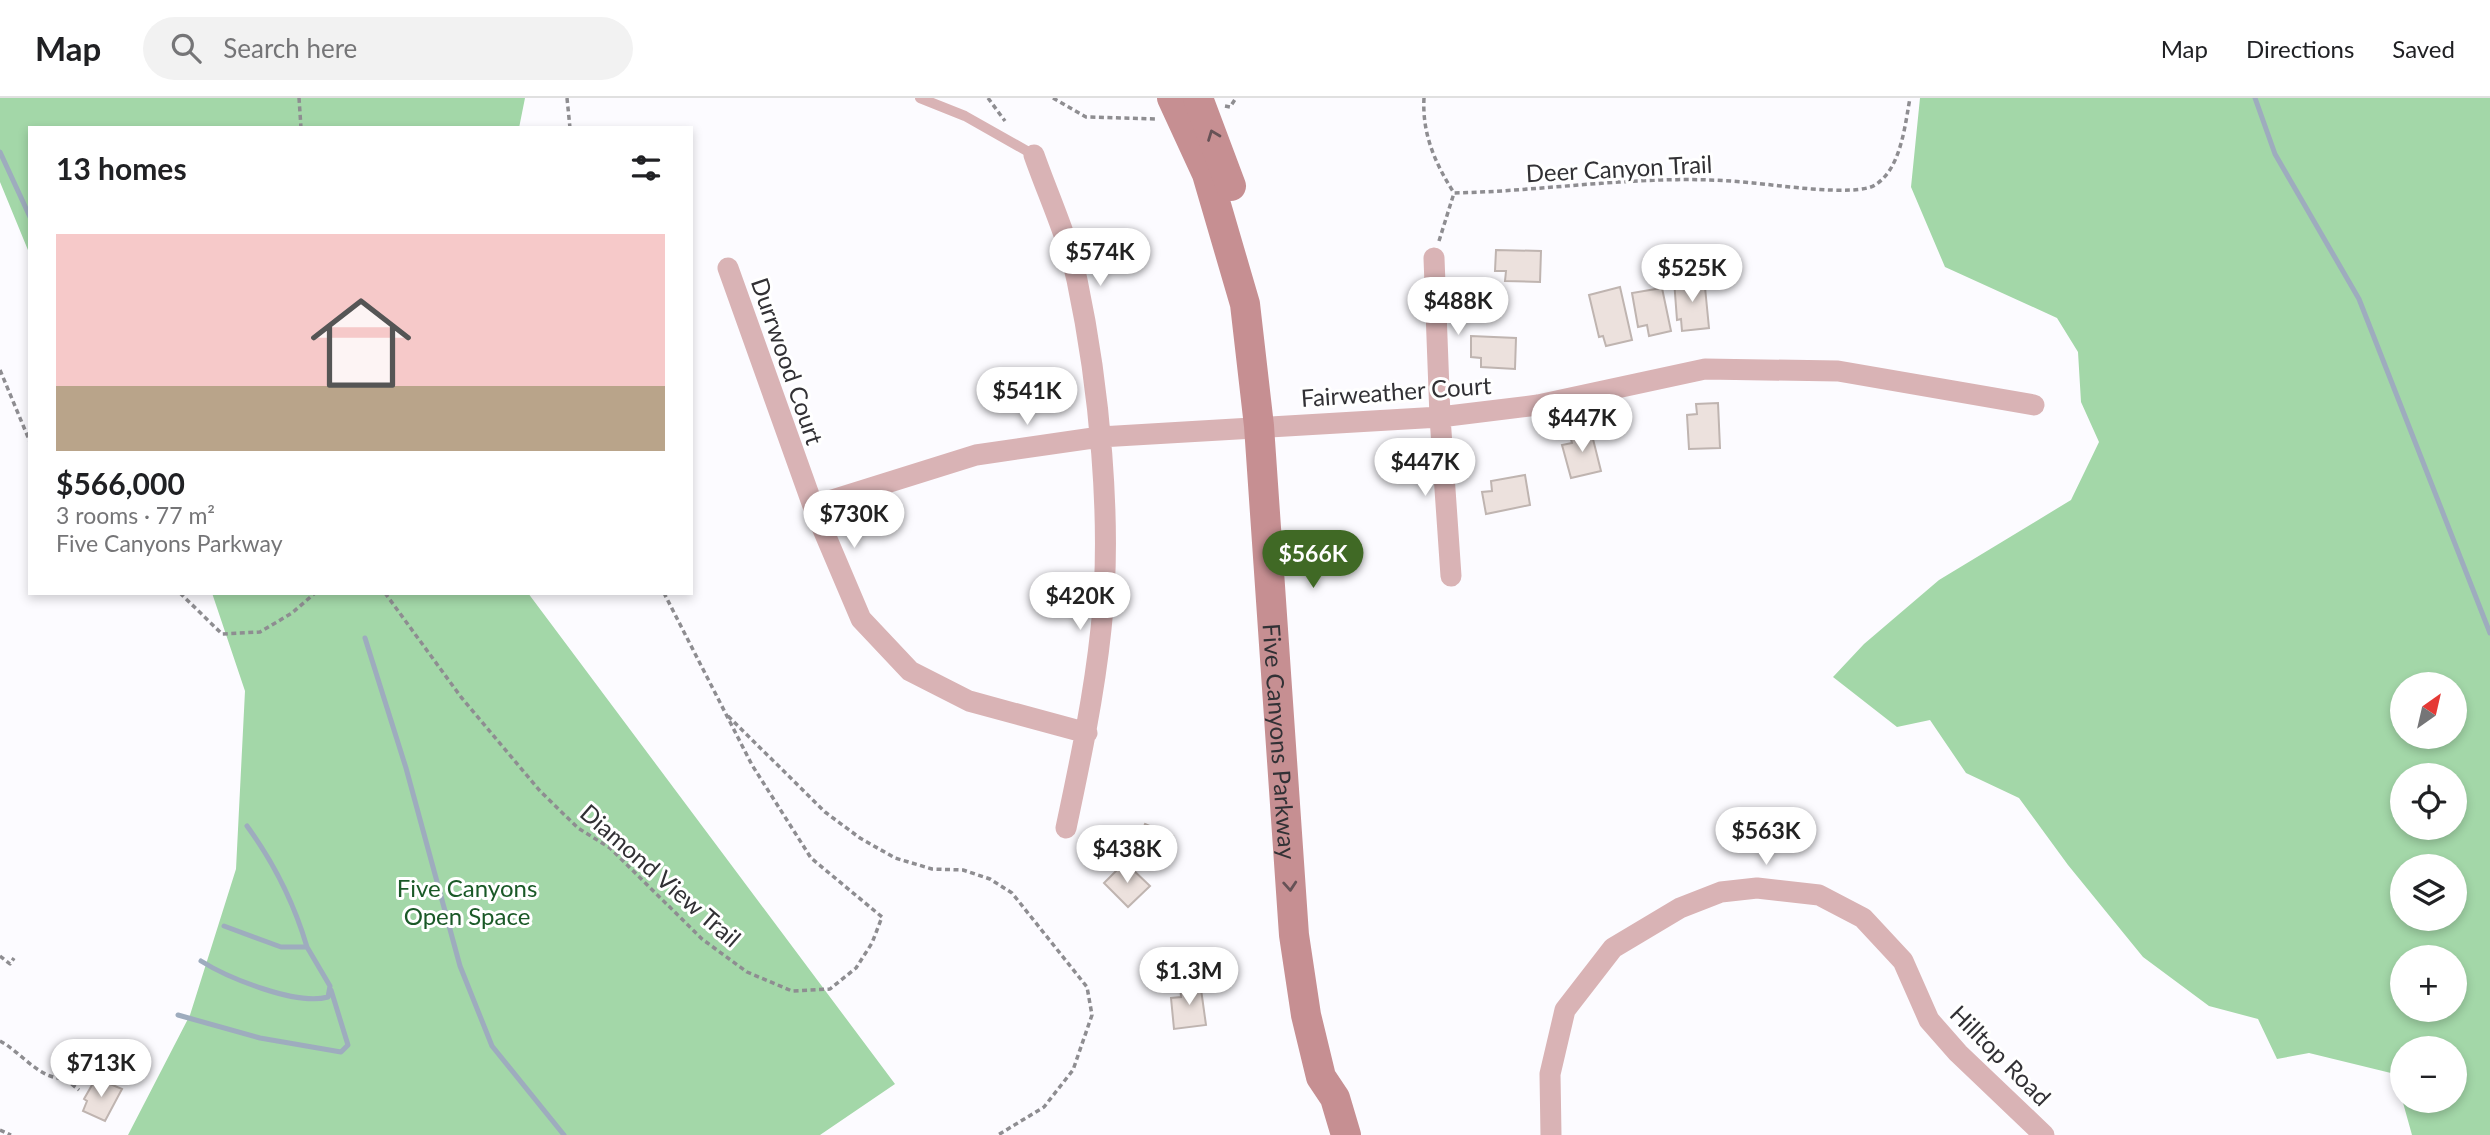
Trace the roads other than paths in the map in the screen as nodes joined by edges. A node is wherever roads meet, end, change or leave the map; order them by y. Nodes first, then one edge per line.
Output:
1 (920, 98) edge
2 (1182, 103) edge
3 (1034, 155) joint
4 (1434, 258) road end
5 (728, 268) dead end
6 (2034, 405) dead end
7 (1440, 417) junction
8 (1269, 426) junction
9 (1100, 437) junction
10 (813, 506) junction
11 (1451, 576) dead end
12 (1087, 733) junction
13 (1066, 828) dead end
14 (1346, 1135) edge
15 (1551, 1135) edge
16 (2044, 1135) edge

1 - 3 lane
2 - 8 main road, Five Canyons Parkway
3 - 9 street
4 - 7 street
5 - 10 street, Durrwood Court
6 - 7 street, Fairweather Court
7 - 8 street, Fairweather Court
7 - 11 street
8 - 9 street, Fairweather Court
8 - 14 main road, Five Canyons Parkway
9 - 10 street, Fairweather Court
9 - 12 street
10 - 12 street, Durrwood Court
12 - 13 street
15 - 16 street, Hilltop Road

